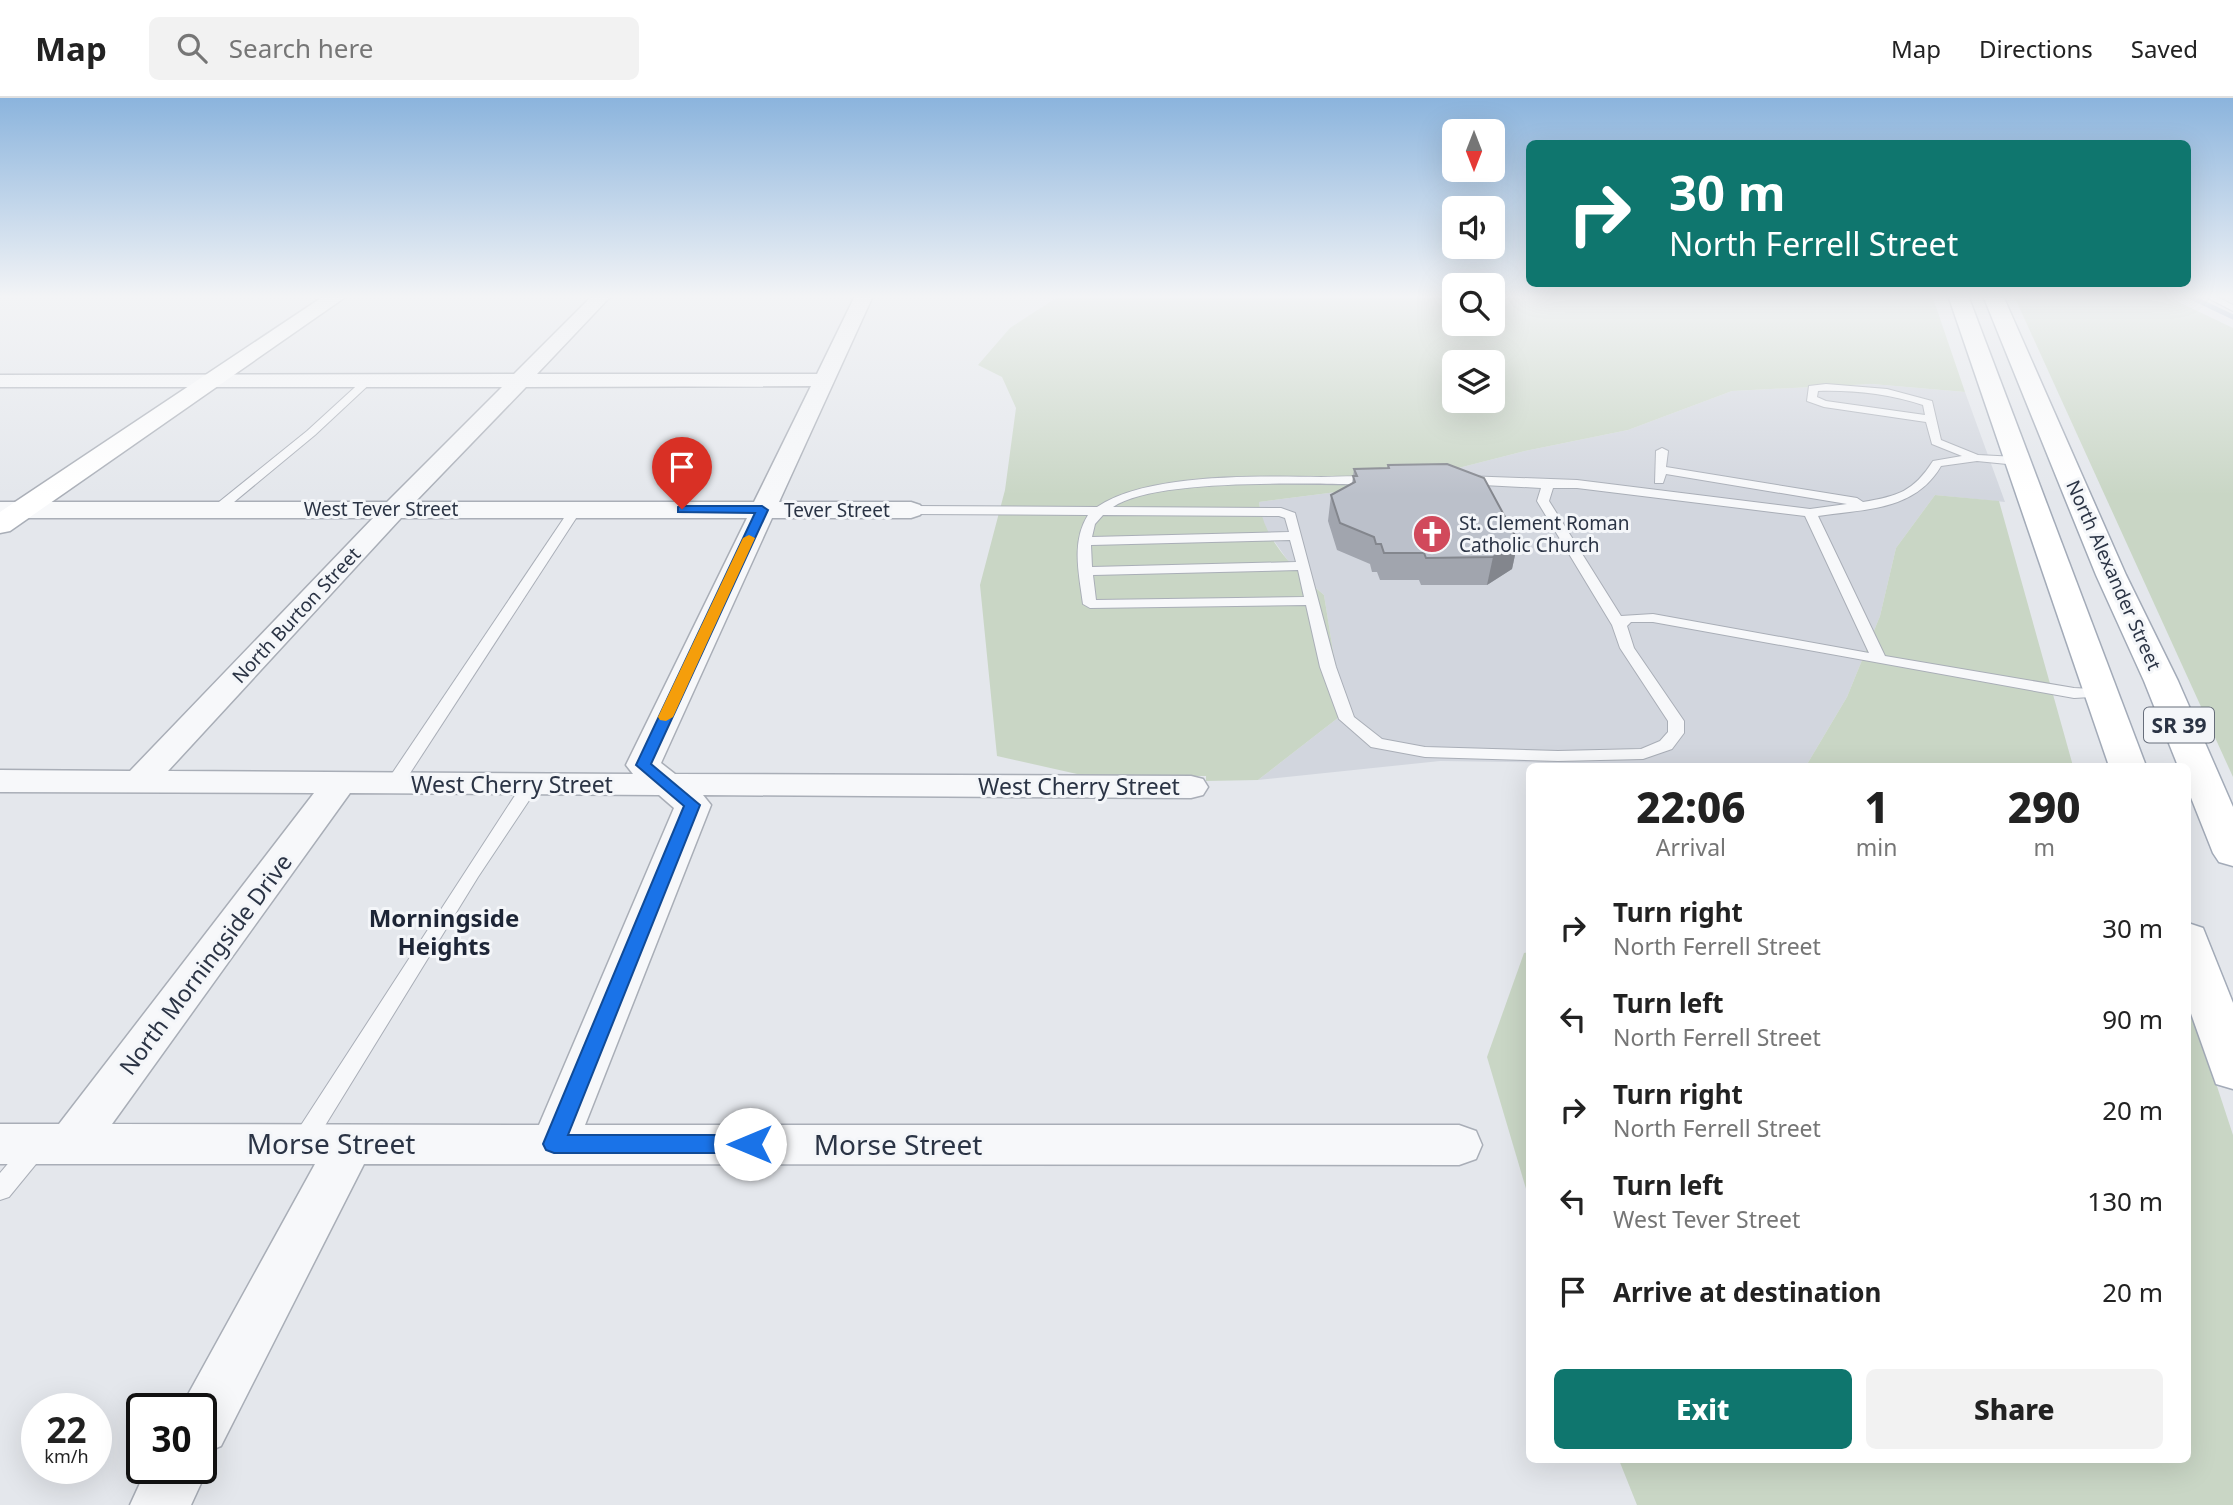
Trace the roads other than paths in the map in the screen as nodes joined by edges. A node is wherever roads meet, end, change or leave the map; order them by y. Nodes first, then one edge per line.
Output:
1 (238, 364) edge
2 (538, 364) edge
3 (833, 364) edge
4 (1982, 364) edge
5 (2022, 364) edge
6 (214, 380) junction
7 (369, 380) junction
8 (523, 380) junction
9 (825, 380) junction
10 (0, 381) edge
11 (1931, 419) junction
12 (1936, 442) junction
13 (1662, 450) dead end
14 (1977, 458) junction
15 (2017, 461) junction
16 (1937, 463) junction
17 (1660, 470) junction
18 (1390, 481) edge
19 (1450, 481) edge
20 (1548, 485) junction
21 (1657, 494) junction
22 (1867, 504) junction
23 (2081, 505) junction
24 (396, 508) junction
25 (218, 509) junction
26 (576, 509) junction
27 (11, 510) edge
28 (762, 510) junction
29 (911, 510) joint
30 (1098, 511) junction
31 (1810, 513) junction
32 (0, 525) edge
33 (1296, 536) junction
34 (1085, 541) junction
35 (1304, 566) junction
36 (1087, 571) junction
37 (1313, 601) junction
38 (1619, 625) junction
39 (1879, 659) junction
40 (2161, 681) junction
41 (2103, 694) junction
42 (2127, 763) edge
43 (0, 782) edge
44 (140, 782) junction
45 (669, 783) junction
46 (339, 784) junction
47 (394, 784) junction
48 (531, 784) junction
49 (1191, 787) dead end
50 (2233, 853) edge
51 (2191, 948) edge
52 (2233, 1070) edge
53 (37, 1143) edge
54 (302, 1143) junction
55 (351, 1143) junction
56 (554, 1144) junction
57 (1460, 1145) dead end
58 (0, 1191) edge
59 (217, 1396) edge
60 (170, 1484) edge
61 (159, 1505) edge

1 - 6 main road
2 - 8 street, North Burton Street
3 - 9 street
4 - 15 main road, North Alexander Street / SR 39
5 - 23 main road, North Alexander Street / SR 39
6 - 7 street
6 - 10 street
6 - 27 main road
7 - 8 street
7 - 25 lane
8 - 9 street
8 - 24 street, North Burton Street
9 - 28 street
11 - 11 lane
11 - 12 lane
12 - 14 lane
12 - 16 lane
13 - 17 lane
14 - 15 lane
14 - 16 lane
15 - 23 main road
15 - 41 main road, North Alexander Street / SR 39
16 - 22 lane
17 - 21 lane
17 - 22 lane
18 - 30 lane
19 - 20 lane
20 - 21 lane
20 - 38 lane
21 - 31 lane
22 - 31 lane
23 - 40 main road, North Alexander Street / SR 39
24 - 25 street, West Tever Street
24 - 26 street, West Tever Street
24 - 44 street, North Burton Street
25 - 27 street, West Tever Street
26 - 28 street, West Tever Street
26 - 47 lane
27 - 32 main road
28 - 29 street, Tever Street
28 - 45 street
29 - 30 lane
30 - 33 lane
30 - 34 lane
31 - 39 lane
33 - 34 lane
33 - 35 lane
34 - 36 lane
35 - 36 lane
35 - 37 lane
36 - 37 lane
37 - 38 lane
38 - 39 lane
39 - 41 lane
40 - 41 main road
40 - 50 main road, North Alexander Street / SR 39
41 - 42 main road, North Alexander Street / SR 39
43 - 44 street, West Cherry Street
44 - 46 street, West Cherry Street
45 - 48 street, West Cherry Street
45 - 49 street, West Cherry Street
45 - 56 street
46 - 47 street, West Cherry Street
46 - 53 street, North Morningside Drive
47 - 48 street, West Cherry Street
48 - 54 lane
51 - 52 main road
53 - 54 street, Morse Street
53 - 58 lane
54 - 55 street, Morse Street
55 - 56 street, Morse Street
55 - 59 street
56 - 57 street, Morse Street
60 - 61 street

